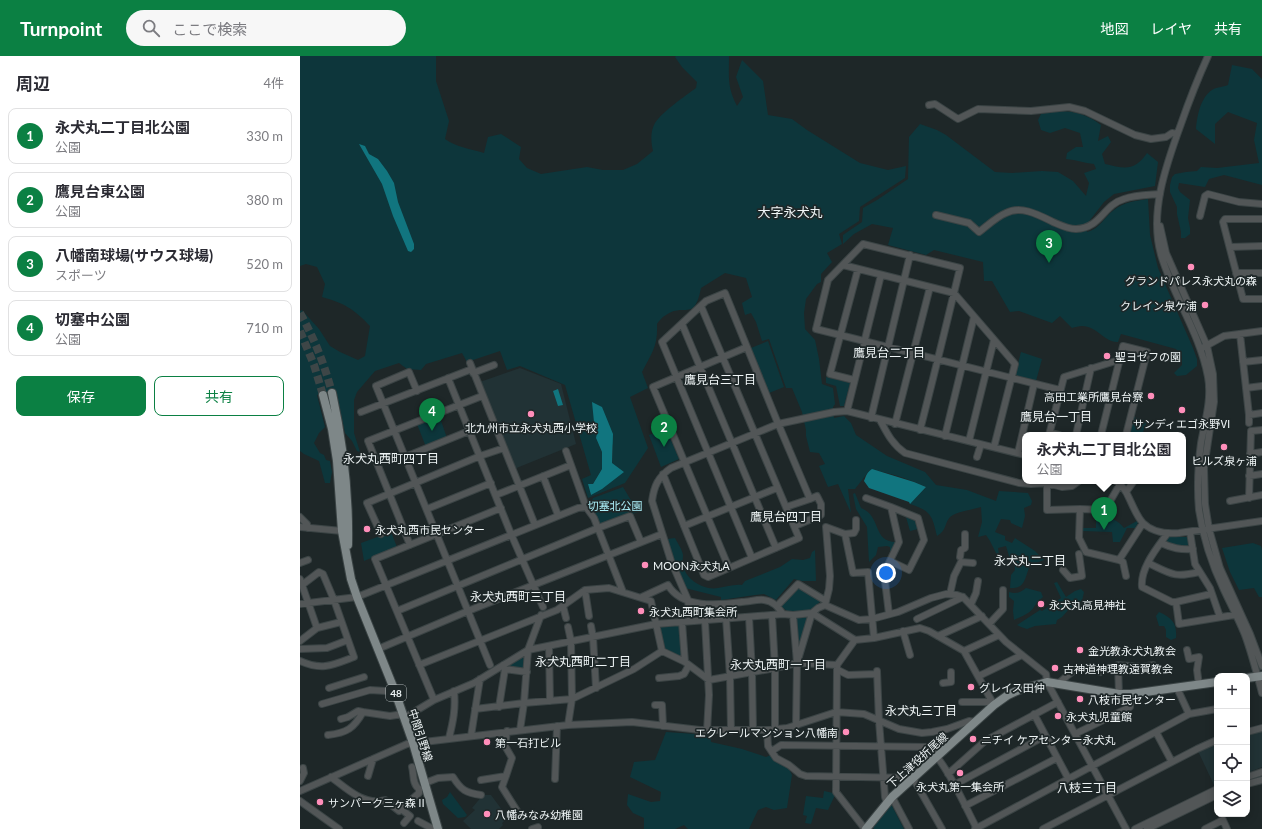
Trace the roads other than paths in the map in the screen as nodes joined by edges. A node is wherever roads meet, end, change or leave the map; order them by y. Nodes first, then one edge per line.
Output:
1 (1208, 56) edge
2 (929, 105) dead end
3 (1177, 134) junction
4 (1160, 194) junction
5 (1262, 204) edge
6 (936, 215) dead end
7 (1200, 216) dead end
8 (1262, 219) edge
9 (1262, 246) edge
10 (1230, 247) junction
11 (910, 256) junction
12 (843, 265) junction
13 (858, 269) junction
14 (1236, 273) junction
15 (1262, 273) edge
16 (881, 275) junction
17 (904, 281) junction
18 (930, 287) junction
19 (954, 293) junction
20 (1262, 299) edge
21 (701, 306) junction
22 (974, 317) junction
23 (682, 324) junction
24 (1262, 331) edge
25 (1240, 334) junction
26 (840, 335) junction
27 (994, 340) junction
28 (864, 341) junction
29 (747, 347) junction
30 (887, 347) junction
31 (1204, 347) junction
32 (913, 353) junction
33 (723, 357) junction
34 (937, 360) junction
35 (1119, 360) junction
36 (1262, 360) edge
37 (1243, 362) junction
38 (470, 363) dead end
39 (494, 364) dead end
40 (962, 366) junction
41 (700, 367) junction
42 (1091, 368) junction
43 (472, 371) junction
44 (986, 372) junction
45 (676, 377) junction
46 (448, 378) junction
47 (1011, 378) junction
48 (854, 380) junction
49 (1034, 384) junction
50 (1262, 386) edge
51 (1246, 388) junction
52 (1060, 390) junction
53 (417, 391) junction
54 (332, 393) tunnel mouth
55 (323, 395) tunnel mouth
56 (482, 396) junction
57 (384, 404) junction
58 (459, 404) junction
59 (847, 411) junction
60 (361, 412) dead end
61 (1262, 413) edge
62 (1249, 415) junction
63 (871, 418) junction
64 (880, 420) junction
65 (1249, 423) dead end
66 (778, 424) junction
67 (895, 424) junction
68 (394, 430) junction
69 (920, 430) junction
70 (1262, 430) edge
71 (469, 431) junction
72 (1023, 432) edge
73 (1050, 432) edge
74 (1077, 432) edge
75 (1102, 432) edge
76 (1127, 432) edge
77 (754, 434) junction
78 (945, 436) junction
79 (1022, 436) edge
80 (969, 441) junction
81 (731, 443) junction
82 (981, 444) junction
83 (994, 447) junction
84 (504, 448) junction
85 (566, 451) dead end
86 (1262, 452) edge
87 (708, 453) junction
88 (1018, 453) junction
89 (1022, 454) edge
90 (1250, 454) junction
91 (480, 456) junction
92 (405, 457) junction
93 (977, 457) dead end
94 (684, 462) junction
95 (571, 465) junction
96 (663, 474) junction
97 (1262, 474) edge
98 (543, 476) junction
99 (1249, 476) junction
100 (416, 483) junction
101 (491, 483) junction
102 (1022, 483) edge
103 (1047, 484) edge
104 (1051, 484) edge
105 (1075, 484) edge
106 (1118, 484) edge
107 (1119, 484) edge
108 (1132, 484) edge
109 (518, 486) junction
110 (777, 488) junction
111 (1126, 492) junction
112 (390, 494) junction
113 (496, 495) junction
114 (1262, 495) edge
115 (754, 497) junction
116 (866, 498) dead end
117 (1249, 498) junction
118 (810, 499) junction
119 (1230, 501) dead end
120 (731, 506) junction
121 (586, 507) junction
122 (500, 508) junction
123 (786, 508) junction
124 (891, 508) junction
125 (427, 509) junction
126 (1080, 509) junction
127 (558, 515) junction
128 (707, 516) junction
129 (300, 518) edge
130 (856, 520) dead end
131 (1262, 521) edge
132 (1143, 523) junction
133 (535, 525) junction
134 (684, 526) junction
135 (795, 526) junction
136 (300, 527) edge
137 (308, 528) junction
138 (598, 528) junction
139 (1206, 529) junction
140 (342, 531) junction
141 (1190, 532) junction
142 (381, 534) dead end
143 (437, 534) junction
144 (511, 534) junction
145 (662, 534) junction
146 (845, 534) junction
147 (965, 534) dead end
148 (1167, 534) junction
149 (641, 542) junction
150 (1161, 543) junction
151 (410, 545) junction
152 (776, 548) junction
153 (1193, 549) junction
154 (1079, 554) dead end
155 (608, 555) junction
156 (960, 557) dead end
157 (752, 558) junction
158 (308, 560) dead end
159 (347, 560) junction
160 (448, 560) junction
161 (523, 560) junction
162 (1118, 560) junction
163 (890, 561) junction
164 (300, 563) edge
165 (973, 563) dead end
166 (1148, 563) junction
167 (729, 568) junction
168 (1063, 570) dead end
169 (1199, 572) junction
170 (1126, 576) dead end
171 (978, 581) dead end
172 (301, 582) edge
173 (386, 585) junction
174 (534, 585) junction
175 (458, 586) junction
176 (585, 590) junction
177 (1003, 590) dead end
178 (622, 592) junction
179 (950, 594) junction
180 (1211, 594) junction
181 (642, 597) junction
182 (963, 597) junction
183 (357, 598) junction
184 (334, 600) junction
185 (688, 600) junction
186 (1176, 602) junction
187 (308, 603) junction
188 (826, 603) junction
189 (300, 604) edge
190 (725, 604) junction
191 (971, 604) junction
192 (563, 606) junction
193 (777, 606) junction
194 (911, 606) junction
195 (543, 607) dead end
196 (397, 611) junction
197 (468, 611) junction
198 (782, 614) junction
199 (812, 614) junction
200 (889, 614) junction
201 (1239, 614) junction
202 (772, 615) junction
203 (793, 615) junction
204 (541, 616) junction
205 (589, 616) dead end
206 (982, 616) junction
207 (749, 617) junction
208 (1220, 617) junction
209 (566, 618) dead end
210 (727, 619) junction
211 (916, 619) junction
212 (872, 620) junction
213 (690, 621) junction
214 (705, 621) junction
215 (341, 622) junction
216 (682, 622) junction
217 (656, 624) junction
218 (989, 624) junction
219 (591, 626) dead end
220 (568, 627) dead end
221 (317, 628) junction
222 (920, 628) junction
223 (902, 631) junction
224 (999, 635) junction
225 (408, 636) junction
226 (938, 636) junction
227 (593, 637) junction
228 (874, 638) junction
229 (348, 640) junction
230 (855, 640) junction
231 (300, 641) edge
232 (480, 641) junction
233 (571, 641) junction
234 (549, 646) junction
235 (300, 649) edge
236 (378, 649) junction
237 (528, 650) junction
238 (1187, 650) dead end
239 (964, 651) junction
240 (662, 652) junction
241 (910, 654) dead end
242 (1022, 655) junction
243 (300, 661) edge
244 (797, 663) junction
245 (687, 664) junction
246 (419, 665) junction
247 (490, 665) dead end
248 (1153, 665) dead end
249 (1262, 666) edge
250 (504, 667) junction
251 (775, 668) junction
252 (837, 668) junction
253 (527, 672) junction
254 (752, 672) junction
255 (952, 672) dead end
256 (1100, 672) dead end
257 (364, 676) dead end
258 (730, 676) junction
259 (978, 676) junction
260 (1260, 676) edge
261 (659, 678) dead end
262 (1250, 678) edge
263 (480, 679) junction
264 (709, 680) junction
265 (1047, 682) junction
266 (1214, 682) edge
267 (943, 683) dead end
268 (1058, 684) junction
269 (1198, 684) junction
270 (329, 688) dead end
271 (596, 688) junction
272 (1177, 688) junction
273 (394, 689) junction
274 (454, 691) junction
275 (1262, 693) edge
276 (1119, 694) junction
277 (1131, 694) junction
278 (572, 699) junction
279 (434, 700) junction
280 (550, 701) junction
281 (962, 702) dead end
282 (1058, 702) junction
283 (524, 703) junction
284 (993, 703) junction
285 (322, 704) dead end
286 (654, 705) dead end
287 (499, 706) junction
288 (475, 710) junction
289 (1214, 710) edge
290 (363, 712) junction
291 (836, 712) junction
292 (1034, 714) junction
293 (1190, 714) junction
294 (403, 716) junction
295 (341, 719) dead end
296 (879, 721) junction
297 (975, 722) junction
298 (568, 724) junction
299 (557, 726) junction
300 (663, 726) junction
301 (796, 726) junction
302 (1262, 728) edge
303 (520, 730) junction
304 (753, 730) junction
305 (767, 730) junction
306 (775, 730) junction
307 (707, 731) junction
308 (731, 731) junction
309 (1250, 731) edge
310 (507, 732) junction
311 (1156, 732) junction
312 (1075, 734) junction
313 (328, 735) dead end
314 (471, 736) junction
315 (1045, 736) junction
316 (449, 738) junction
317 (1214, 741) edge
318 (413, 743) junction
319 (836, 746) junction
320 (881, 746) junction
321 (772, 751) junction
322 (938, 756) junction
323 (1057, 758) junction
324 (373, 759) junction
325 (1172, 762) junction
326 (1092, 766) junction
327 (412, 767) dead end
328 (303, 768) dead end
329 (1262, 772) edge
330 (948, 774) junction
331 (368, 776) dead end
332 (506, 776) junction
333 (836, 776) junction
334 (884, 776) junction
335 (1250, 776) edge
336 (331, 777) junction
337 (913, 778) junction
338 (1068, 778) junction
339 (555, 779) dead end
340 (481, 780) dead end
341 (1262, 780) edge
342 (300, 781) edge
343 (425, 783) junction
344 (1250, 783) edge
345 (954, 785) junction
346 (300, 790) edge
347 (1214, 790) edge
348 (481, 795) dead end
349 (1108, 795) junction
350 (1214, 796) edge
351 (890, 800) junction
352 (300, 801) edge
353 (965, 806) junction
354 (401, 809) junction
355 (519, 814) dead end
356 (418, 821) dead end
357 (404, 823) dead end
358 (339, 829) edge
359 (433, 829) edge
360 (438, 829) edge
361 (866, 829) edge
362 (908, 829) edge
363 (942, 829) edge
364 (976, 829) edge
365 (1043, 829) edge
366 (1126, 829) edge
367 (1135, 829) edge
368 (1147, 829) edge
369 (1205, 829) edge
370 (1227, 829) edge

1 - 3 street
2 - 3 street
3 - 4 street
4 - 6 street
4 - 31 street
5 - 7 street
8 - 10 street
9 - 10 street
10 - 14 street
11 - 12 street
11 - 17 street
11 - 19 street
12 - 13 street
12 - 26 street
13 - 16 street
13 - 26 street
14 - 15 street
14 - 20 street
16 - 17 street
16 - 28 street
17 - 18 street
17 - 30 street
18 - 19 street
18 - 32 street
19 - 22 street
19 - 34 street
21 - 23 street
21 - 29 street
21 - 33 street
22 - 27 street
22 - 40 street
23 - 41 street
23 - 45 street
24 - 25 street
25 - 31 street
25 - 37 street
26 - 28 street
26 - 48 street
27 - 44 street
27 - 47 street
28 - 30 street
28 - 48 street
29 - 33 street
29 - 66 street
30 - 32 street
30 - 63 street
31 - 139 street
32 - 34 street
32 - 67 street
33 - 41 street
33 - 77 street
34 - 40 street
34 - 69 street
35 - 42 street
35 - 75 street
35 - 76 street
36 - 37 street
37 - 51 street
38 - 43 street
39 - 43 street
40 - 44 street
40 - 78 street
41 - 45 street
41 - 81 street
42 - 52 street
42 - 74 street
43 - 46 street
43 - 56 street
44 - 47 street
44 - 80 street
45 - 87 street
45 - 94 street
46 - 53 street
46 - 58 street
47 - 49 street
47 - 83 street
48 - 59 street
49 - 52 street
49 - 72 street
50 - 51 street
51 - 62 street
52 - 73 street
53 - 57 street
53 - 57 street
54 - 159 main road, 中間引野線 / 48
55 - 140 main road, 中間引野線 / 48
56 - 58 street
56 - 84 street
57 - 60 street
57 - 68 street
58 - 68 street
58 - 71 street
59 - 63 street
59 - 66 street
61 - 62 street
62 - 65 street
63 - 64 street
64 - 67 street
64 - 102 street
66 - 77 street
66 - 118 street
67 - 69 street
68 - 92 street
68 - 112 street
69 - 78 street
70 - 90 street
71 - 91 street
71 - 92 street
77 - 81 street
77 - 110 street
78 - 80 street
79 - 88 street
80 - 82 street
81 - 87 street
81 - 115 street
82 - 83 street
82 - 93 street
83 - 88 street
84 - 91 street
84 - 109 street
85 - 95 street
86 - 90 street
87 - 94 street
87 - 120 street
88 - 89 street
90 - 99 street
91 - 100 street
91 - 101 street
92 - 100 street
94 - 96 street
94 - 128 street
95 - 98 street
95 - 121 street
96 - 134 street
96 - 145 street
97 - 99 street
98 - 109 street
98 - 127 street
99 - 117 street
100 - 112 street
100 - 125 street
101 - 113 street
101 - 125 street
103 - 126 street
104 - 105 street
106 - 126 street
107 - 111 street
108 - 111 street
109 - 113 street
109 - 133 street
110 - 115 street
110 - 123 street
111 - 132 street
112 - 142 street
112 - 151 street
113 - 122 street
114 - 117 street
115 - 120 street
115 - 152 street
116 - 124 street
117 - 119 street
118 - 123 street
118 - 135 street
120 - 128 street
120 - 157 street
121 - 127 street
121 - 138 street
122 - 143 street
122 - 144 street
123 - 135 street
124 - 163 street
124 - 163 street
125 - 143 street
126 - 162 street
127 - 133 street
128 - 134 street
128 - 167 street
129 - 137 street
130 - 146 street
131 - 139 street
132 - 148 street
132 - 162 street
133 - 144 street
134 - 167 street
135 - 152 street
136 - 137 street
137 - 140 street
138 - 149 street
138 - 155 street
138 - 161 street
139 - 141 street
139 - 201 street
140 - 159 main road, 中間引野線 / 48
141 - 148 street
141 - 153 street
143 - 151 street
143 - 160 street
144 - 160 street
144 - 161 street
145 - 149 street
145 - 185 street
146 - 188 street
146 - 212 street
147 - 156 street
148 - 150 street
149 - 155 street
150 - 153 street
150 - 166 street
151 - 173 street
152 - 157 street
153 - 169 street
154 - 168 street
155 - 174 street
155 - 178 street
157 - 167 street
158 - 164 street
159 - 183 main road, 中間引野線 / 48
160 - 173 street
160 - 175 street
161 - 174 street
161 - 175 street
162 - 170 street
163 - 200 street
165 - 179 street
166 - 169 street
166 - 186 street
169 - 180 street
171 - 191 street
172 - 184 street
172 - 187 street
173 - 183 street
173 - 196 street
174 - 195 street
174 - 197 street
175 - 196 street
175 - 197 street
176 - 178 street
176 - 192 street
176 - 205 street
177 - 218 street
178 - 181 street
179 - 182 street
179 - 194 street
180 - 186 street
180 - 208 street
181 - 185 street
181 - 217 street
182 - 191 street
182 - 211 street
183 - 184 street
183 - 236 main road, 中間引野線 / 48
184 - 187 street
184 - 215 street
185 - 190 street
185 - 213 street
186 - 208 street
187 - 189 street
187 - 221 street
188 - 193 street
188 - 199 street
188 - 212 street
190 - 193 street
190 - 210 street
191 - 206 street
192 - 204 street
192 - 209 street
193 - 198 street
194 - 200 street
194 - 211 street
196 - 225 street
197 - 225 street
197 - 232 street
198 - 202 street
198 - 203 street
199 - 203 street
199 - 230 street
199 - 244 street
200 - 212 street
201 - 208 street
201 - 249 street
201 - 260 street
202 - 207 street
202 - 251 street
203 - 244 street
204 - 232 street
204 - 237 street
206 - 218 street
206 - 226 street
207 - 210 street
207 - 254 street
210 - 214 street
210 - 258 street
211 - 222 street
212 - 228 street
213 - 214 street
213 - 216 street
214 - 264 street
215 - 221 street
215 - 229 street
216 - 217 street
216 - 245 street
217 - 227 street
217 - 240 street
218 - 224 street
219 - 227 street
220 - 233 street
221 - 231 street
222 - 223 street
222 - 226 street
223 - 228 street
223 - 241 street
224 - 239 street
224 - 242 street
225 - 236 street
225 - 246 street
226 - 239 street
227 - 233 street
227 - 271 street
228 - 230 street
229 - 235 street
229 - 243 street
230 - 252 street
232 - 246 street
232 - 247 street
233 - 234 street
233 - 278 street
234 - 237 street
234 - 280 street
236 - 273 main road, 中間引野線 / 48
237 - 250 street
237 - 253 street
238 - 269 street
239 - 259 street
240 - 245 street
240 - 271 street
242 - 259 street
242 - 265 street
244 - 251 street
244 - 252 street
244 - 301 street
245 - 261 street
245 - 264 street
246 - 279 street
248 - 276 street
250 - 253 street
250 - 263 street
250 - 287 street
251 - 254 street
251 - 306 street
252 - 291 street
252 - 296 street
253 - 283 street
254 - 258 street
254 - 304 street
255 - 267 street
256 - 268 street
257 - 270 street
258 - 264 street
258 - 308 street
259 - 284 street
260 - 262 main road
260 - 275 street
263 - 274 street
263 - 288 street
264 - 307 street
265 - 268 main road, 下上津役折尾線
265 - 282 street
265 - 284 main road, 下上津役折尾線
266 - 269 main road, 下上津役折尾線
268 - 276 main road, 下上津役折尾線
269 - 272 main road, 下上津役折尾線
271 - 278 street
272 - 277 main road, 下上津役折尾線
272 - 293 street
273 - 285 street
273 - 294 main road, 中間引野線 / 48
274 - 279 street
274 - 316 street
276 - 277 main road, 下上津役折尾線
277 - 312 street
278 - 280 street
278 - 298 street
279 - 294 street
280 - 283 street
281 - 284 street
282 - 292 street
282 - 312 street
283 - 287 street
283 - 303 street
284 - 297 main road, 下上津役折尾線
286 - 300 street
287 - 288 street
288 - 314 street
289 - 293 street
290 - 294 street
290 - 295 street
290 - 313 street
291 - 296 street
291 - 301 street
291 - 319 street
292 - 315 street
292 - 330 street
293 - 311 street
294 - 318 main road, 中間引野線 / 48
296 - 297 street
296 - 320 street
297 - 322 main road, 下上津役折尾線
298 - 299 street
298 - 300 street
299 - 303 street
299 - 339 street
300 - 307 street
301 - 306 street
302 - 309 street
303 - 310 street
304 - 305 street
304 - 308 street
305 - 306 street
305 - 321 street
307 - 308 street
310 - 314 street
310 - 332 street
311 - 325 street
311 - 326 street
312 - 326 street
314 - 316 street
315 - 323 street
315 - 345 street
316 - 318 street
317 - 325 street
318 - 324 street
318 - 343 main road, 中間引野線 / 48
319 - 320 street
319 - 321 street
319 - 333 street
320 - 322 street
320 - 334 street
321 - 333 street
322 - 330 street
322 - 337 main road, 下上津役折尾線
323 - 338 street
323 - 353 street
324 - 331 street
324 - 336 street
325 - 349 street
326 - 338 street
326 - 349 street
327 - 354 street
328 - 342 street
329 - 335 street
330 - 345 street
332 - 340 street
332 - 355 street
333 - 334 street
333 - 361 street
334 - 337 street
334 - 351 street
336 - 346 street
336 - 354 street
337 - 351 main road, 下上津役折尾線
337 - 363 street
338 - 364 street
341 - 344 street
343 - 348 street
343 - 360 main road, 中間引野線 / 48
345 - 353 street
347 - 367 street
349 - 365 street
349 - 366 street
350 - 368 street
351 - 361 main road, 下上津役折尾線
351 - 362 street
352 - 358 street
353 - 364 street
354 - 357 street
356 - 359 street
369 - 370 street

